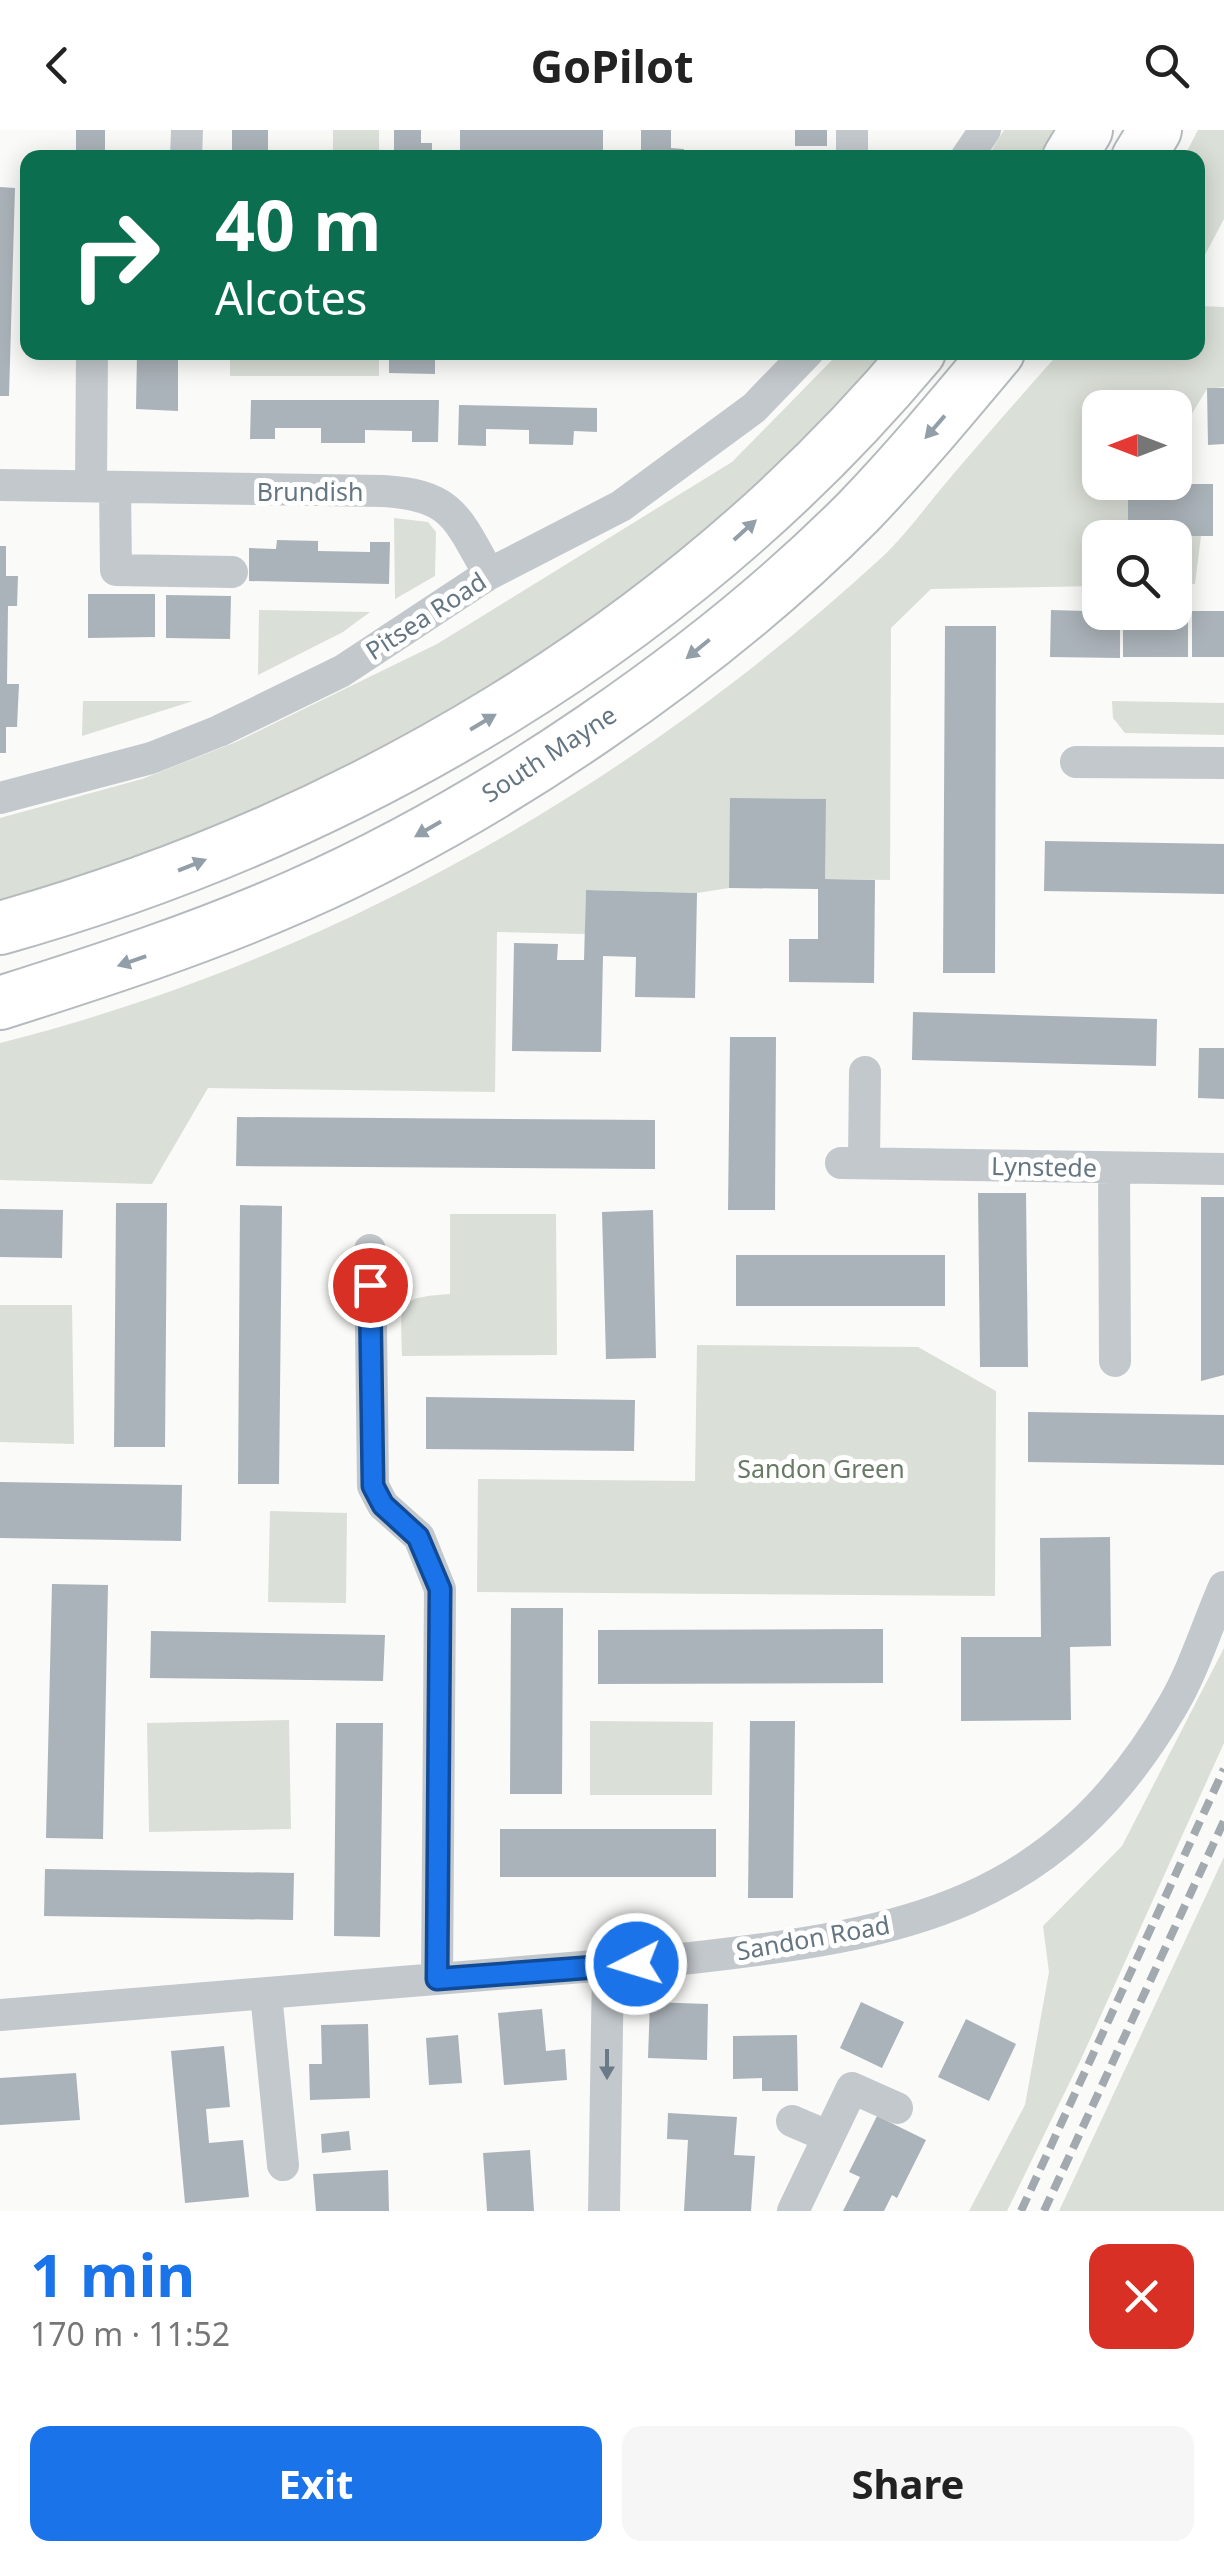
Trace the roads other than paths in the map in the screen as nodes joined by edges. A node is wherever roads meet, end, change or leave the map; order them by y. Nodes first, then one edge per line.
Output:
1 (93, 360) edge
2 (800, 360) edge
3 (912, 360) edge
4 (991, 360) edge
5 (0, 485) edge
6 (103, 488) junction
7 (232, 572) dead end
8 (489, 574) junction
9 (1076, 762) dead end
10 (1224, 763) edge
11 (0, 798) edge
12 (0, 928) edge
13 (0, 1003) edge
14 (865, 1072) dead end
15 (1114, 1168) junction
16 (1224, 1168) edge
17 (370, 1250) dead end
18 (1115, 1361) dead end
19 (1224, 1587) edge
20 (608, 1966) junction
21 (437, 1979) junction
22 (266, 1994) junction
23 (0, 2015) edge
24 (897, 2108) dead end
25 (792, 2121) dead end
26 (827, 2136) junction
27 (283, 2164) dead end
28 (604, 2211) edge
29 (793, 2211) edge

1 - 6 street
2 - 8 street, Pitsea Road
12 -> 3 main road
4 -> 13 main road, South Mayne
5 - 6 street, Brundish
6 - 7 street
6 - 8 street, Brundish
8 - 11 street, Pitsea Road
9 - 10 street
14 - 15 street, Lynstede
15 - 16 street, Lynstede
15 - 18 street
17 - 21 street
19 - 20 street, Sandon Road
20 - 21 street, Sandon Road
20 -> 28 street
21 - 22 street, Sandon Road
22 - 23 street, Sandon Road
22 - 27 street
24 - 26 street
25 - 26 street
26 - 29 street

